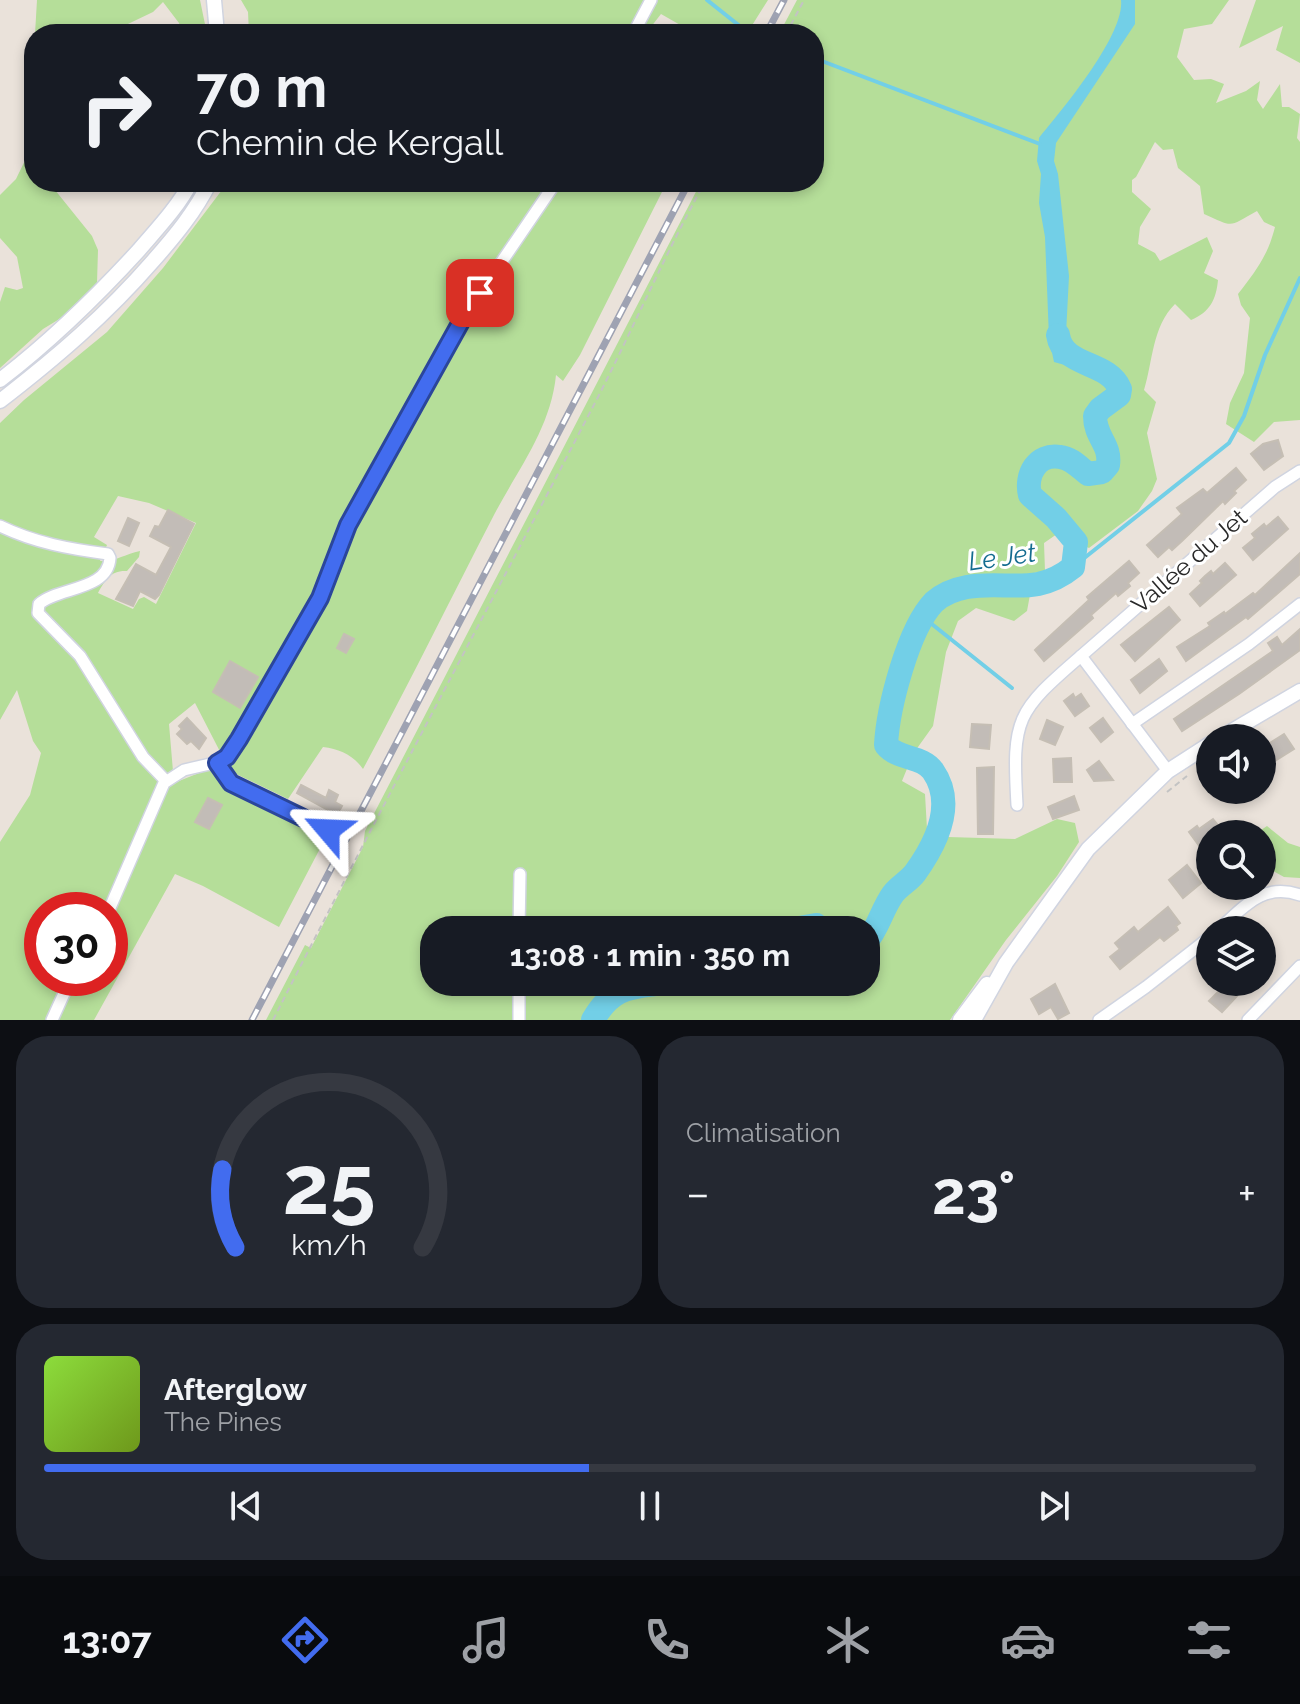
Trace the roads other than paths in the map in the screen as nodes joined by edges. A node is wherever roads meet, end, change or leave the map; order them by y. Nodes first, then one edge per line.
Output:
1 (651, 0) edge
2 (638, 24) edge
3 (184, 192) edge
4 (205, 192) edge
5 (549, 192) edge
6 (0, 380) edge
7 (0, 401) edge
8 (1300, 471) edge
9 (0, 526) edge
10 (1300, 604) edge
11 (1081, 656) junction
12 (1300, 691) edge
13 (1132, 724) junction
14 (1244, 724) edge
15 (1196, 753) edge
16 (217, 763) junction
17 (1168, 771) junction
18 (166, 781) junction
19 (1017, 805) dead end
20 (328, 830) dead end
21 (520, 874) dead end
22 (117, 892) edge
23 (1300, 895) edge
24 (519, 916) edge
25 (1236, 916) edge
26 (1196, 948) edge
27 (1006, 963) junction
28 (1300, 966) edge
29 (63, 996) edge
30 (519, 996) edge
31 (52, 1020) edge
32 (519, 1020) edge
33 (960, 1020) edge
34 (974, 1020) edge
35 (1099, 1020) edge
36 (1248, 1020) edge

1 - 2 street
3 - 6 main road
4 - 7 main road
5 - 16 street
8 - 11 street, Vallée du Jet
9 - 18 street
10 - 13 street
11 - 13 street
11 - 19 street, Vallée du Jet
12 - 14 main road
13 - 17 street
15 - 17 main road
16 - 18 street
16 - 20 street
17 - 27 main road
18 - 22 street
21 - 24 street
23 - 25 street
26 - 35 street
27 - 33 main road
27 - 34 main road
28 - 36 street
29 - 31 street
30 - 32 street

